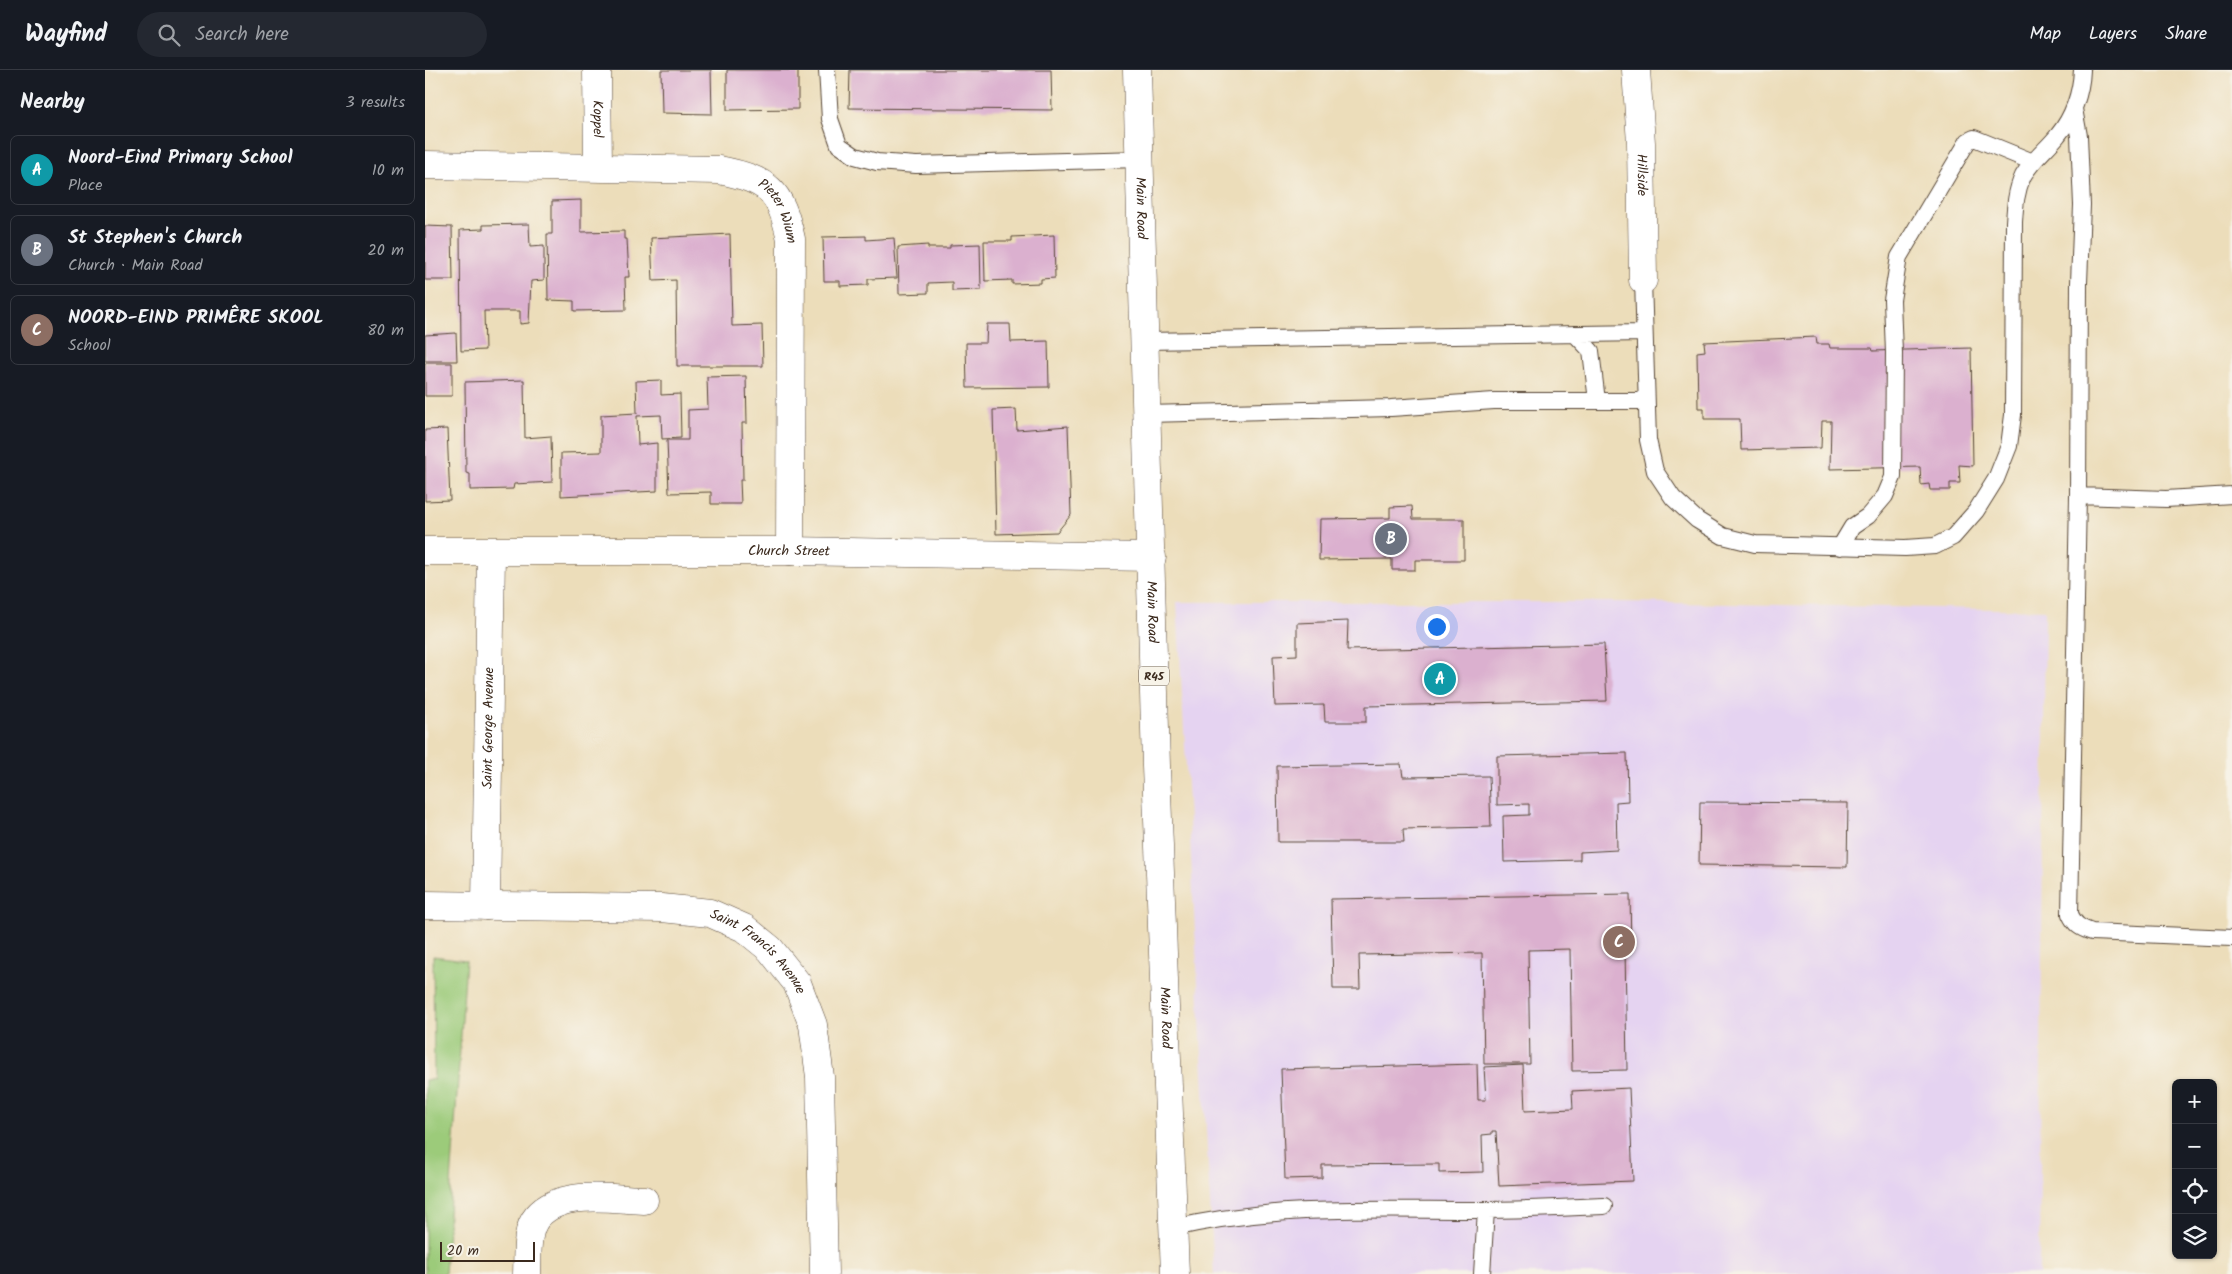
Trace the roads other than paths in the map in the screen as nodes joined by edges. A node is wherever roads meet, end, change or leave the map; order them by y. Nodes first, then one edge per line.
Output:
1 (597, 70) edge
2 (827, 70) edge
3 (1137, 70) edge
4 (1636, 70) edge
5 (2082, 70) edge
6 (2074, 109) junction
7 (1140, 159) junction
8 (2033, 162) junction
9 (425, 165) edge
10 (598, 167) junction
11 (1643, 280) joint
12 (1644, 333) junction
13 (1575, 334) junction
14 (1145, 342) junction
15 (1597, 401) junction
16 (1646, 401) junction
17 (1147, 414) junction
18 (2232, 495) edge
19 (2077, 496) junction
20 (1840, 546) junction
21 (425, 551) edge
22 (790, 551) junction
23 (491, 552) junction
24 (1152, 557) junction
25 (425, 905) edge
26 (485, 906) junction
27 (2232, 938) edge
28 (644, 1200) dead end
29 (1604, 1206) dead end
30 (1486, 1210) junction
31 (1174, 1228) junction
32 (527, 1274) edge
33 (824, 1274) edge
34 (1175, 1274) edge
35 (1482, 1274) edge

1 - 10 street, Koppel
2 - 7 lane
3 - 7 street, Main Road / R45
4 - 11 street, Hillside
5 - 6 lane
6 - 8 lane
6 - 19 lane
7 - 14 street, Main Road / R45
8 - 20 lane
8 - 20 lane
9 - 10 street, Pieter Wium
10 - 22 street, Pieter Wium
11 - 12 lane
12 - 13 lane
12 - 16 lane
13 - 14 lane
13 - 15 lane
14 - 17 street, Main Road / R45
15 - 16 lane
15 - 17 lane
16 - 20 lane
17 - 24 street, Main Road / R45
18 - 19 lane
19 - 27 lane
21 - 23 street, Church Street
22 - 23 street, Church Street
22 - 24 street, Church Street
23 - 26 street, Saint George Avenue
24 - 31 street, Main Road / R45
25 - 26 street, Saint Francis Avenue
26 - 33 street, Saint Francis Avenue
28 - 32 street
29 - 30 lane
30 - 31 lane
30 - 35 lane
31 - 34 street, Main Road / R45

